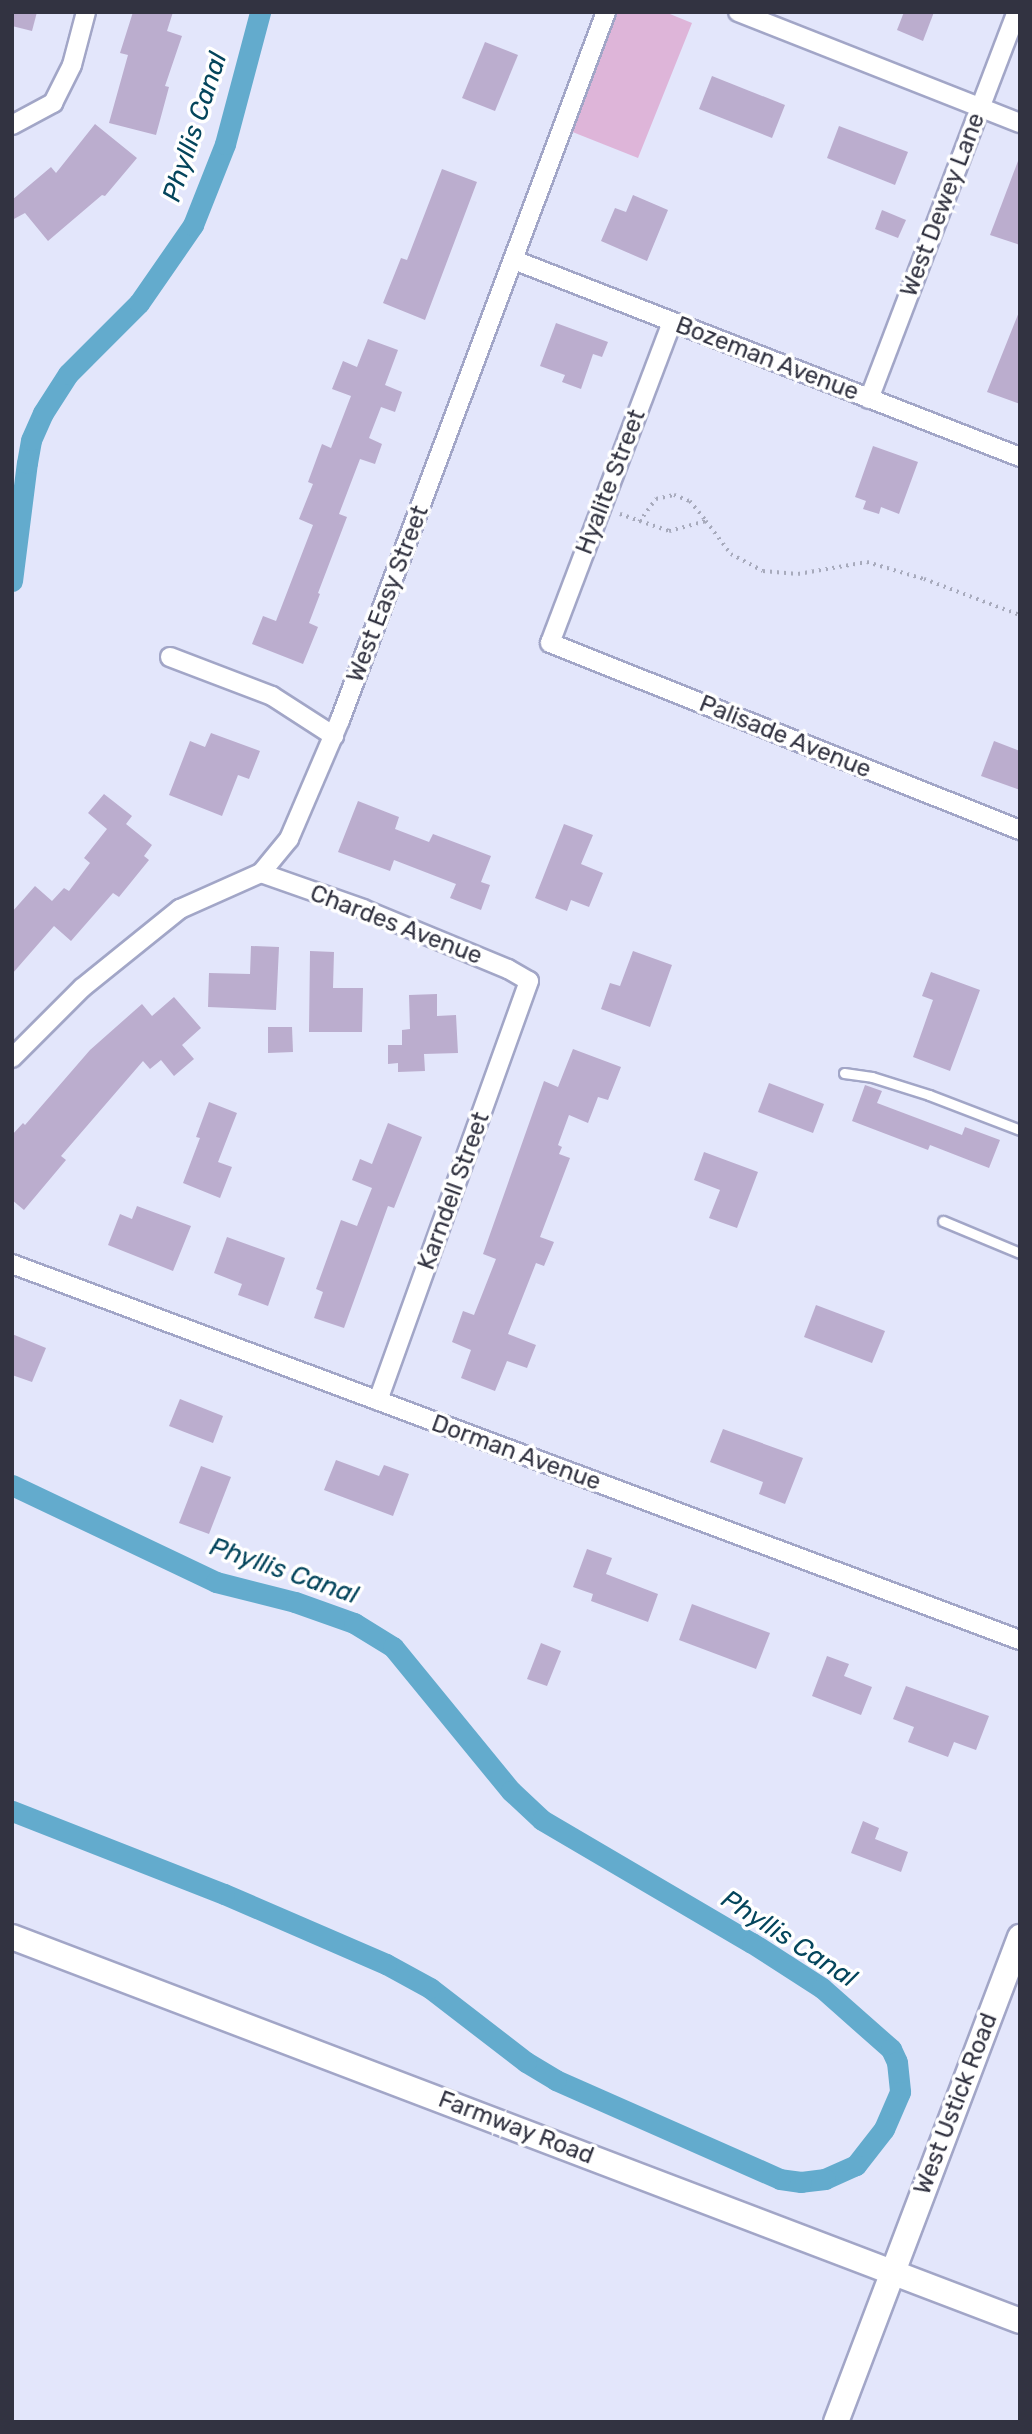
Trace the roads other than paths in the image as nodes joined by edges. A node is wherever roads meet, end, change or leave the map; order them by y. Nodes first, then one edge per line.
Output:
1 (86, 12) edge
2 (606, 12) edge
3 (738, 12) edge
4 (1017, 12) edge
5 (981, 107) junction
6 (1020, 123) edge
7 (12, 125) edge
8 (514, 260) junction
9 (672, 321) junction
10 (869, 398) junction
11 (1020, 457) edge
12 (550, 643) joint
13 (170, 657) dead end
14 (334, 736) junction
15 (1020, 830) edge
16 (261, 873) junction
17 (529, 981) joint
18 (12, 1058) edge
19 (844, 1073) dead end
20 (1020, 1130) edge
21 (943, 1222) dead end
22 (1020, 1253) edge
23 (12, 1264) edge
24 (378, 1401) junction
25 (1020, 1640) edge
26 (12, 1937) edge
27 (1020, 1937) edge
28 (892, 2271) junction
29 (1020, 2321) edge
30 (836, 2422) edge

1 - 7 street
2 - 8 street, West Easy Street
3 - 5 street
4 - 5 street, West Dewey Lane
5 - 6 street
5 - 10 street, West Dewey Lane
8 - 9 street, Bozeman Avenue
8 - 14 street, West Easy Street
9 - 10 street, Bozeman Avenue
9 - 12 street, Hyalite Street
10 - 11 street, Bozeman Avenue
12 - 15 street, Palisade Avenue
13 - 14 street
14 - 16 street, West Easy Street
16 - 17 street, Chardes Avenue
16 - 18 street, West Easy Street
17 - 24 street, Karndell Street
19 - 20 lane
21 - 22 lane
23 - 24 street, Dorman Avenue
24 - 25 street, Dorman Avenue
26 - 28 main road, Farmway Road
27 - 28 main road, West Ustick Road
28 - 29 main road, Farmway Road
28 - 30 main road, West Ustick Road

